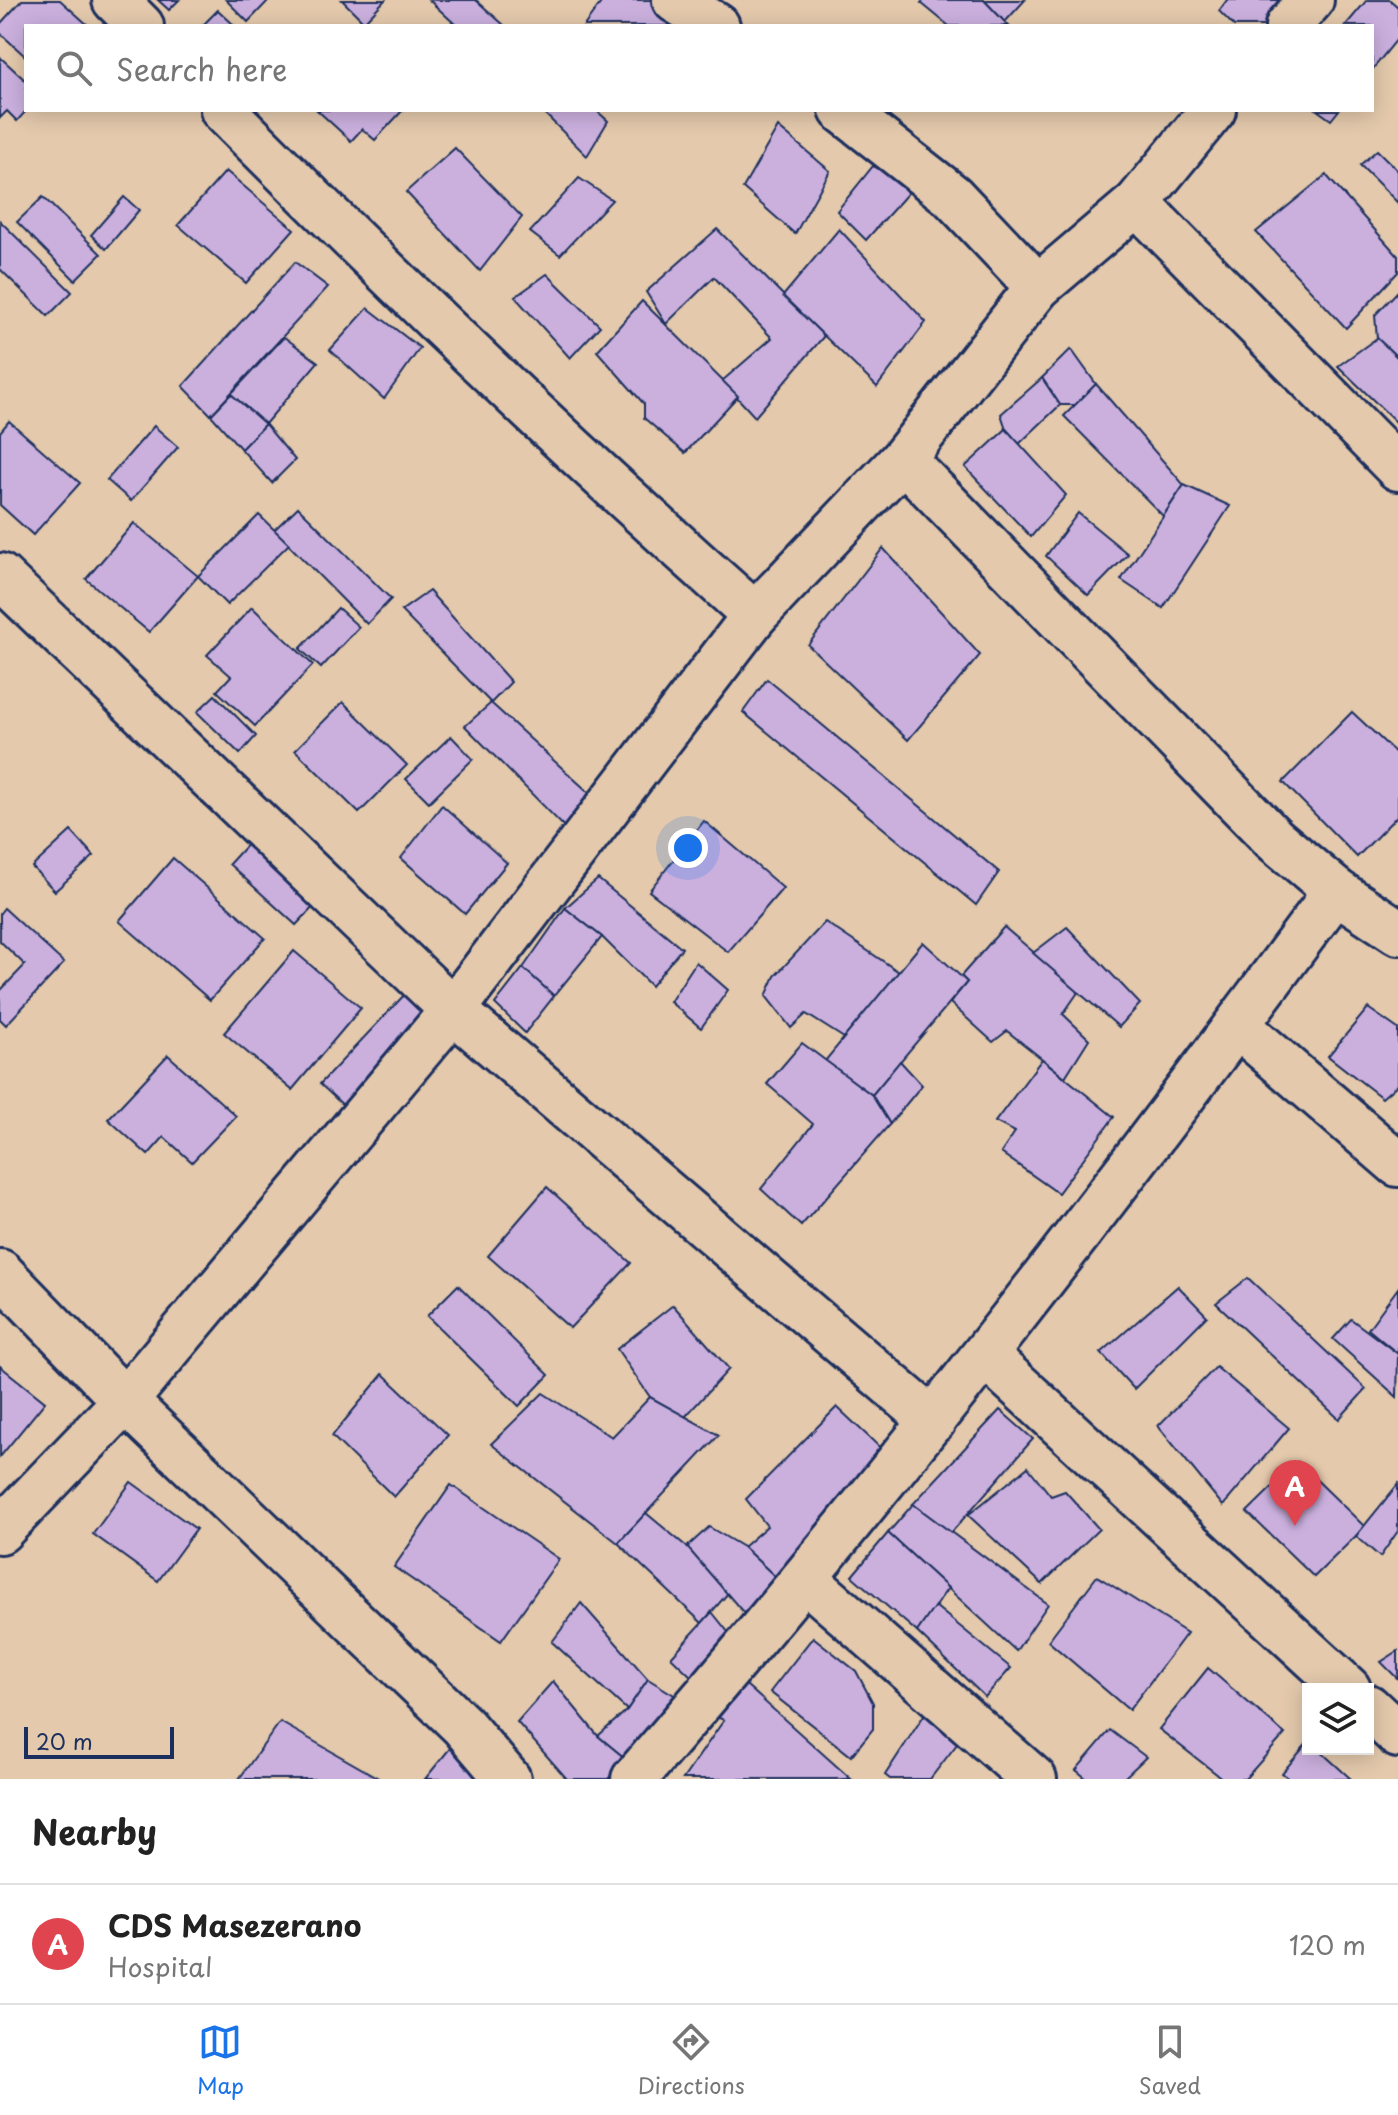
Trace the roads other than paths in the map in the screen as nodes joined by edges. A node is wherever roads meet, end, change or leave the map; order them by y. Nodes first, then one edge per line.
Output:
1 (115, 0) edge
2 (675, 0) edge
3 (139, 24) edge
4 (714, 24) edge
5 (225, 112) edge
6 (845, 112) edge
7 (1211, 112) edge
8 (1137, 203) junction
9 (1038, 287) junction
10 (903, 459) junction
11 (1398, 468) edge
12 (0, 576) edge
13 (755, 615) junction
14 (1336, 891) junction
15 (1398, 932) edge
16 (453, 1010) junction
17 (1237, 1025) junction
18 (1398, 1164) edge
19 (0, 1272) edge
20 (985, 1355) junction
21 (125, 1401) junction
22 (933, 1421) junction
23 (0, 1531) edge
24 (805, 1579) junction
25 (1341, 1683) edge
26 (1374, 1713) edge
27 (1398, 1735) edge
28 (508, 1779) edge
29 (634, 1779) edge
30 (1034, 1779) edge

1 - 3 street
2 - 4 street
5 - 13 street
6 - 9 street
7 - 8 street
8 - 9 street
8 - 11 street
9 - 10 street
10 - 13 street
10 - 14 street
12 - 16 street
13 - 16 street
14 - 15 street
14 - 17 street
16 - 21 street
16 - 22 street
17 - 18 street
17 - 20 street
19 - 21 street
20 - 22 street
20 - 25 street
21 - 23 street
21 - 28 street
22 - 24 street
24 - 29 street
24 - 30 street
26 - 27 street

